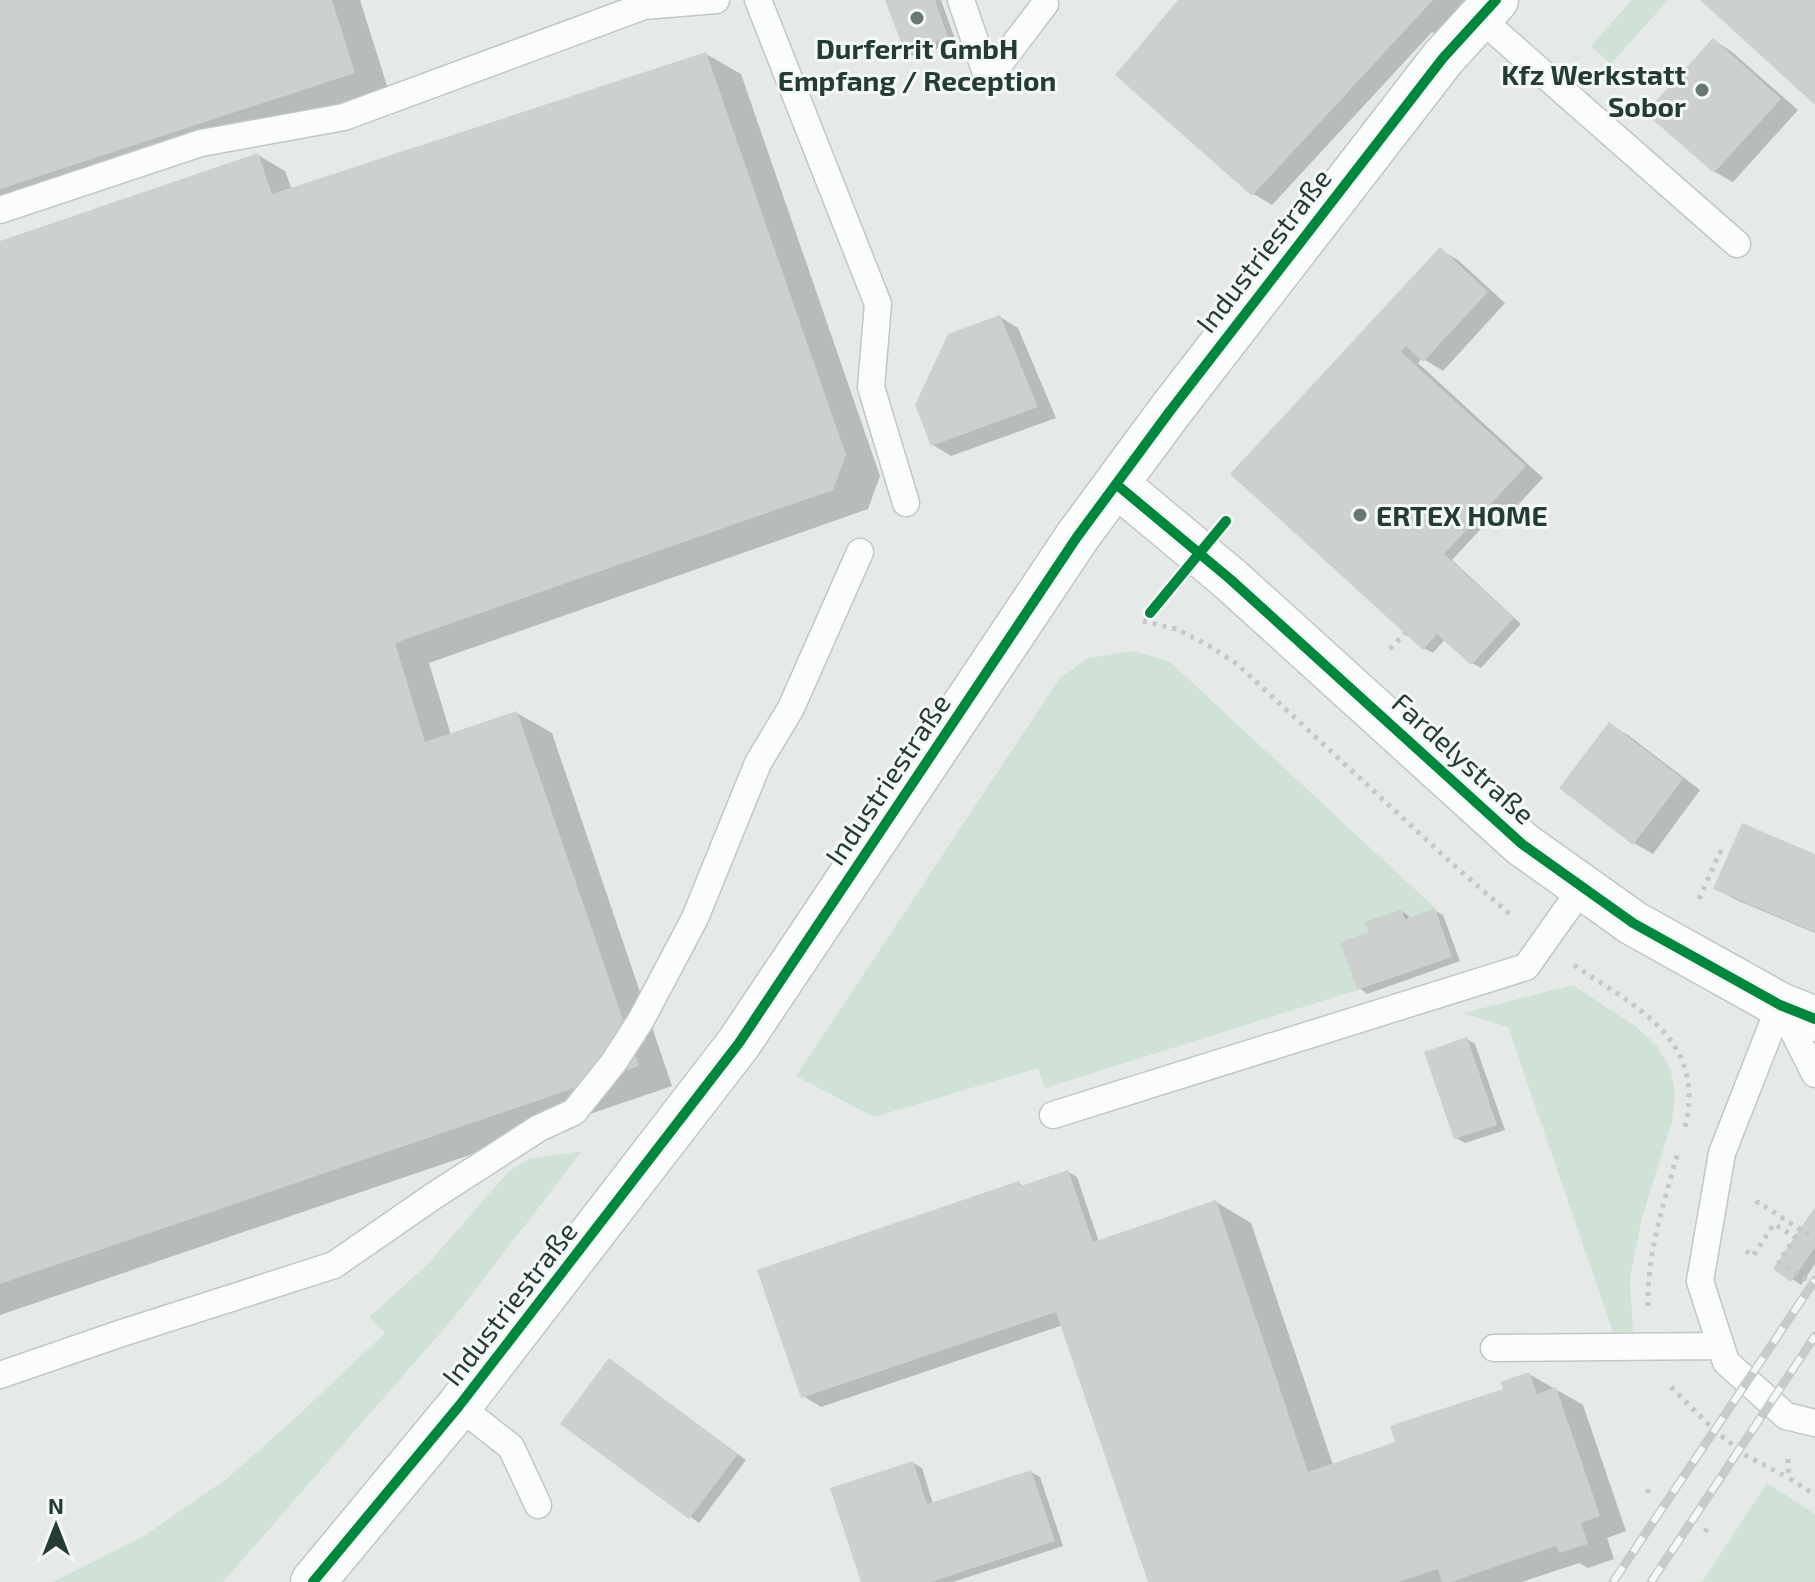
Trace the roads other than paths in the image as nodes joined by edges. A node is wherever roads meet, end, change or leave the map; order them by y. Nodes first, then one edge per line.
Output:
1 (716, 0) edge
2 (758, 0) edge
3 (961, 0) edge
4 (1045, 4) dead end
5 (1488, 9) edge
6 (0, 210) edge
7 (1737, 244) dead end
8 (1116, 484) junction
9 (906, 503) dead end
10 (860, 552) dead end
11 (1582, 888) junction
12 (1798, 1012) edge
13 (1815, 1074) edge
14 (1053, 1115) dead end
15 (1720, 1346) junction
16 (1494, 1348) dead end
17 (0, 1375) edge
18 (459, 1406) junction
19 (1815, 1423) edge
20 (538, 1505) dead end
21 (313, 1582) edge

1 - 6 lane
2 - 9 lane
3 - 4 lane
5 - 7 lane
5 - 8 street, Industriestraße
8 - 11 street, Fardelystraße
8 - 18 street, Industriestraße
10 - 17 lane
11 - 12 street, Fardelystraße
11 - 14 lane
12 - 13 lane
12 - 15 lane
15 - 16 lane
15 - 19 lane
18 - 20 lane
18 - 21 street, Industriestraße

